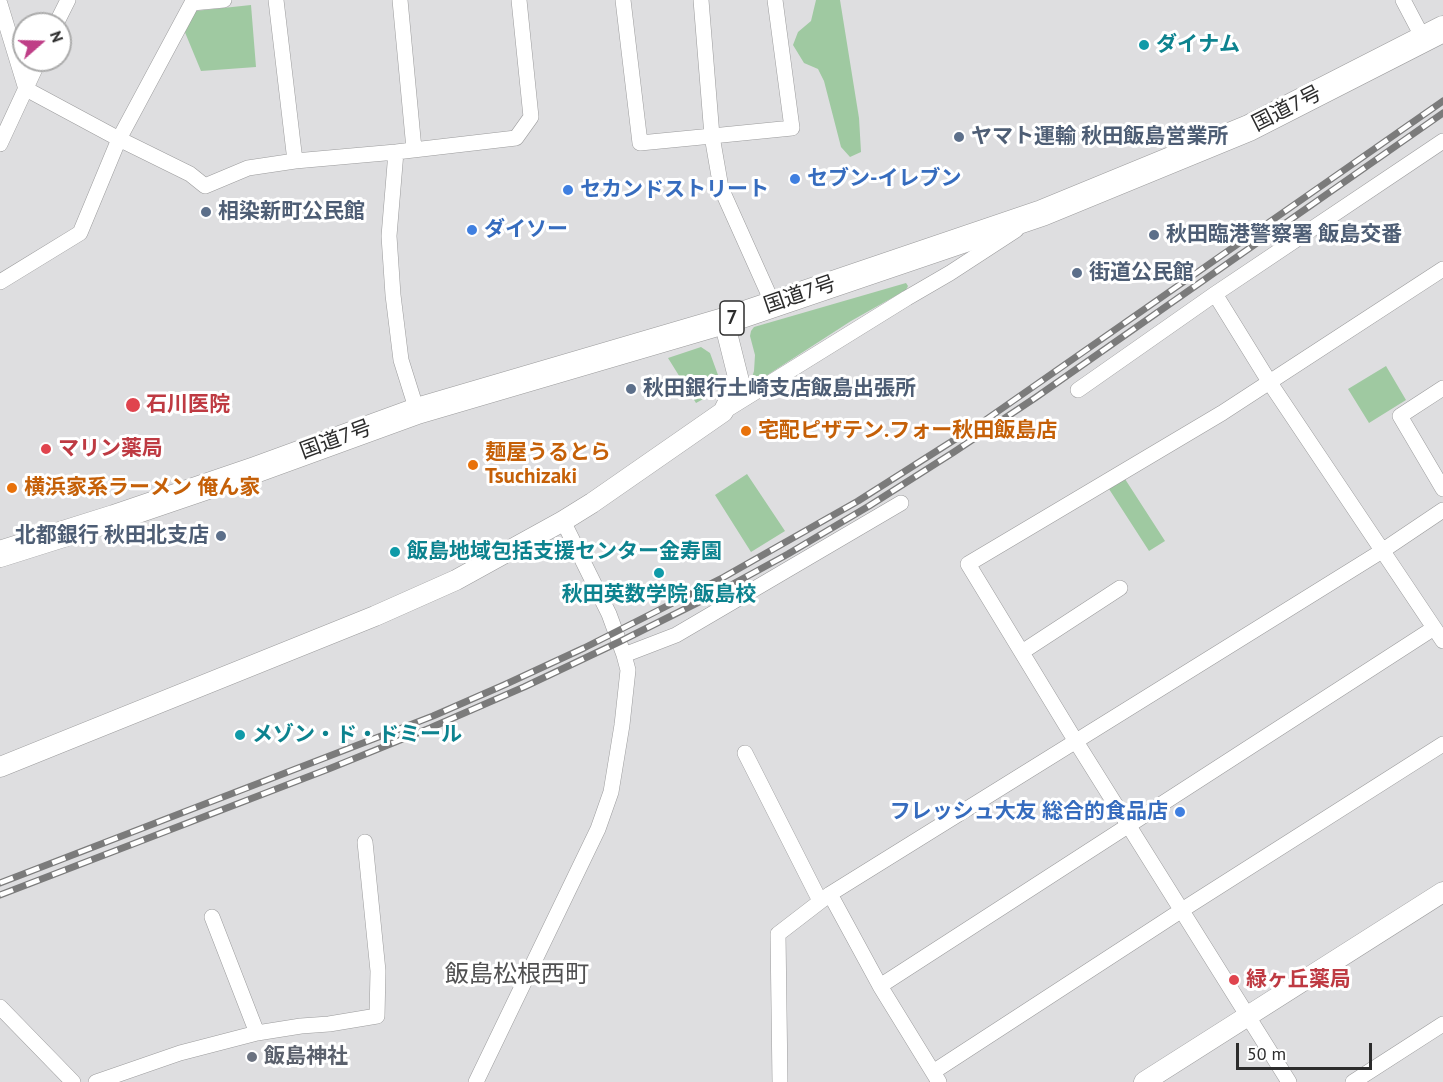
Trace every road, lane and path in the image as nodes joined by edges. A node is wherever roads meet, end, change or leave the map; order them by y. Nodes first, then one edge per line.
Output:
1 (224, 0) edge
2 (276, 0) edge
3 (400, 0) edge
4 (519, 0) edge
5 (623, 0) edge
6 (701, 0) edge
7 (776, 0) edge
8 (1403, 0) edge
9 (0, 3) edge
10 (1433, 35) edge
11 (5, 38) edge
12 (34, 72) edge
13 (26, 89) junction
14 (712, 136) junction
15 (119, 139) junction
16 (1443, 141) edge
17 (0, 144) edge
18 (414, 149) junction
19 (396, 152) junction
20 (295, 161) junction
21 (1042, 213) junction
22 (1443, 269) edge
23 (0, 282) edge
24 (1215, 294) junction
25 (773, 304) junction
26 (724, 321) junction
27 (1270, 383) junction
28 (1443, 388) edge
29 (1078, 390) dead end
30 (417, 411) junction
31 (723, 412) junction
32 (1443, 489) edge
33 (901, 503) dead end
34 (1443, 510) edge
35 (563, 522) junction
36 (1382, 551) junction
37 (0, 554) edge
38 (1120, 588) dead end
39 (1434, 628) junction
40 (1443, 641) edge
41 (1022, 652) junction
42 (624, 656) junction
43 (1075, 740) junction
44 (1443, 744) edge
45 (745, 753) dead end
46 (0, 767) edge
47 (1128, 825) junction
48 (365, 842) dead end
49 (1443, 892) edge
50 (825, 897) junction
51 (1182, 910) junction
52 (212, 917) dead end
53 (880, 986) junction
54 (0, 1007) edge
55 (1248, 1016) junction
56 (1443, 1024) edge
57 (257, 1033) junction
58 (936, 1077) edge
59 (73, 1082) edge
60 (96, 1082) edge
61 (476, 1082) edge
62 (780, 1082) edge
63 (1144, 1082) edge
64 (1289, 1082) edge
65 (1353, 1082) edge

1 - 15 street
2 - 20 street
3 - 18 street
4 - 18 street
5 - 14 street
6 - 14 street
7 - 14 street
8 - 10 street
9 - 11 street
10 - 21 highway, 国道7号 / 7
11 - 13 street
12 - 13 street
13 - 15 street
13 - 17 street
14 - 25 street
15 - 20 street
15 - 23 street
16 - 24 street
18 - 19 street
19 - 20 street
19 - 30 street
21 - 25 highway, 国道7号 / 7
21 - 31 street
22 - 27 street
24 - 27 street
24 - 29 street
25 - 26 highway, 国道7号 / 7
26 - 30 highway, 国道7号 / 7
26 - 31 street
27 - 36 street
27 - 41 street
28 - 32 street
30 - 37 highway, 国道7号 / 7
31 - 35 street
33 - 42 street
34 - 36 street
35 - 42 street
35 - 46 street
36 - 39 street
36 - 43 street
38 - 41 street
39 - 40 street
39 - 47 street
41 - 43 street
42 - 61 street
43 - 47 street
43 - 50 street
44 - 51 street
45 - 50 street
47 - 51 street
47 - 53 street
48 - 57 street
49 - 55 street
50 - 53 street
50 - 62 street
51 - 55 street
51 - 58 street
52 - 57 street
53 - 58 street
54 - 59 street
55 - 63 street
55 - 64 street
56 - 65 street
57 - 60 street

